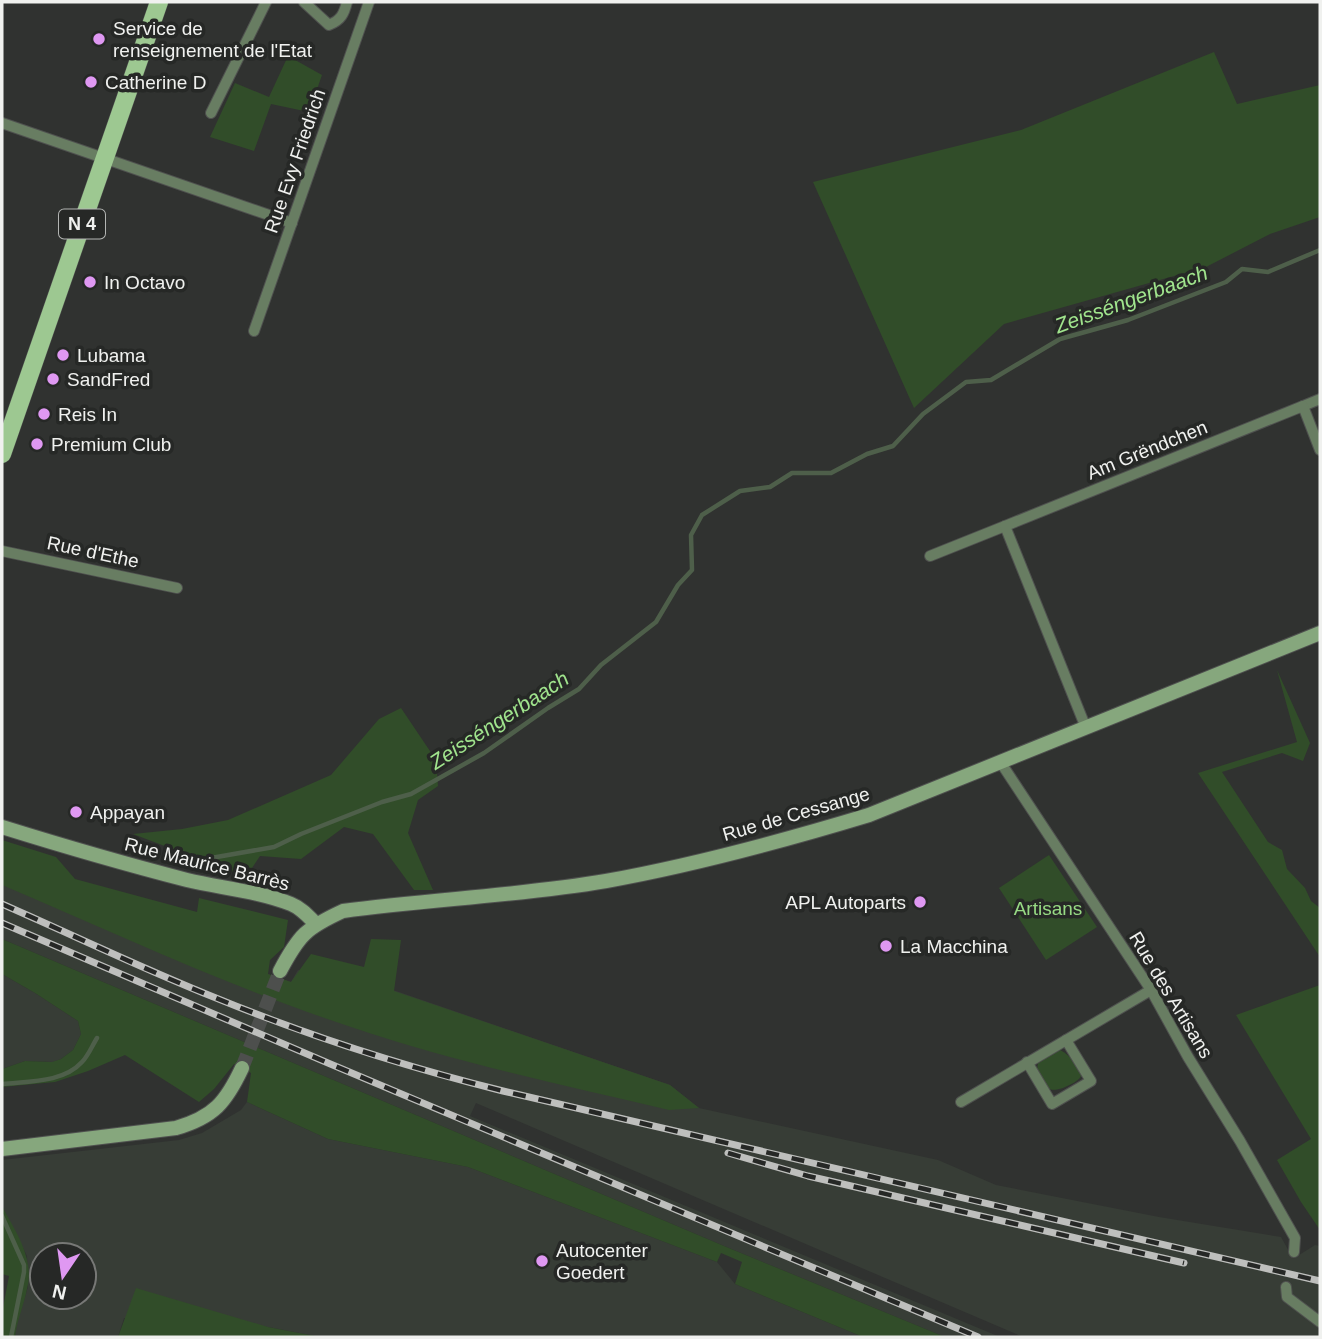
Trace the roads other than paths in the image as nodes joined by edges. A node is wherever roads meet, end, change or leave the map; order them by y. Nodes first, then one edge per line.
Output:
1 (159, 2) edge
2 (266, 2) edge
3 (304, 2) edge
4 (347, 2) edge
5 (354, 2) edge
6 (367, 6) edge
7 (211, 113) dead end
8 (2, 122) edge
9 (105, 158) junction
10 (292, 223) junction
11 (254, 331) dead end
12 (1320, 399) edge
13 (1303, 407) junction
14 (3, 449) edge
15 (1320, 450) edge
16 (1005, 526) junction
17 (2, 551) edge
18 (930, 556) dead end
19 (177, 588) dead end
20 (1320, 633) edge
21 (1086, 728) junction
22 (1000, 762) junction
23 (2, 827) edge
24 (316, 924) junction
25 (280, 971) tunnel mouth
26 (1151, 990) junction
27 (1066, 1040) junction
28 (1027, 1062) junction
29 (242, 1068) tunnel mouth
30 (961, 1102) dead end
31 (2, 1149) edge
32 (1294, 1252) dead end
33 (1286, 1287) dead end
34 (1320, 1322) edge

1 - 9 main road, N 4
2 - 7 street
3 - 4 street
5 - 6 street
6 - 10 street, Rue Evy Friedrich
8 - 9 street
9 - 10 street
9 - 14 main road, N 4
10 - 11 street, Rue Evy Friedrich
12 - 13 street, Am Grëndchen
13 - 15 street
13 - 16 street, Am Grëndchen
16 - 18 street, Am Grëndchen
16 - 21 street
17 - 19 street, Rue d'Ethe
20 - 21 main road, Rue de Cessange
21 - 22 main road, Rue de Cessange
22 - 24 main road, Rue de Cessange
22 - 26 street, Rue des Artisans
23 - 24 main road, Rue Maurice Barrès
24 - 25 main road, Rue de Cessange
26 - 27 street
26 - 32 street, Rue des Artisans
27 - 28 street
27 - 28 street
28 - 30 street
29 - 31 main road
33 - 34 street

